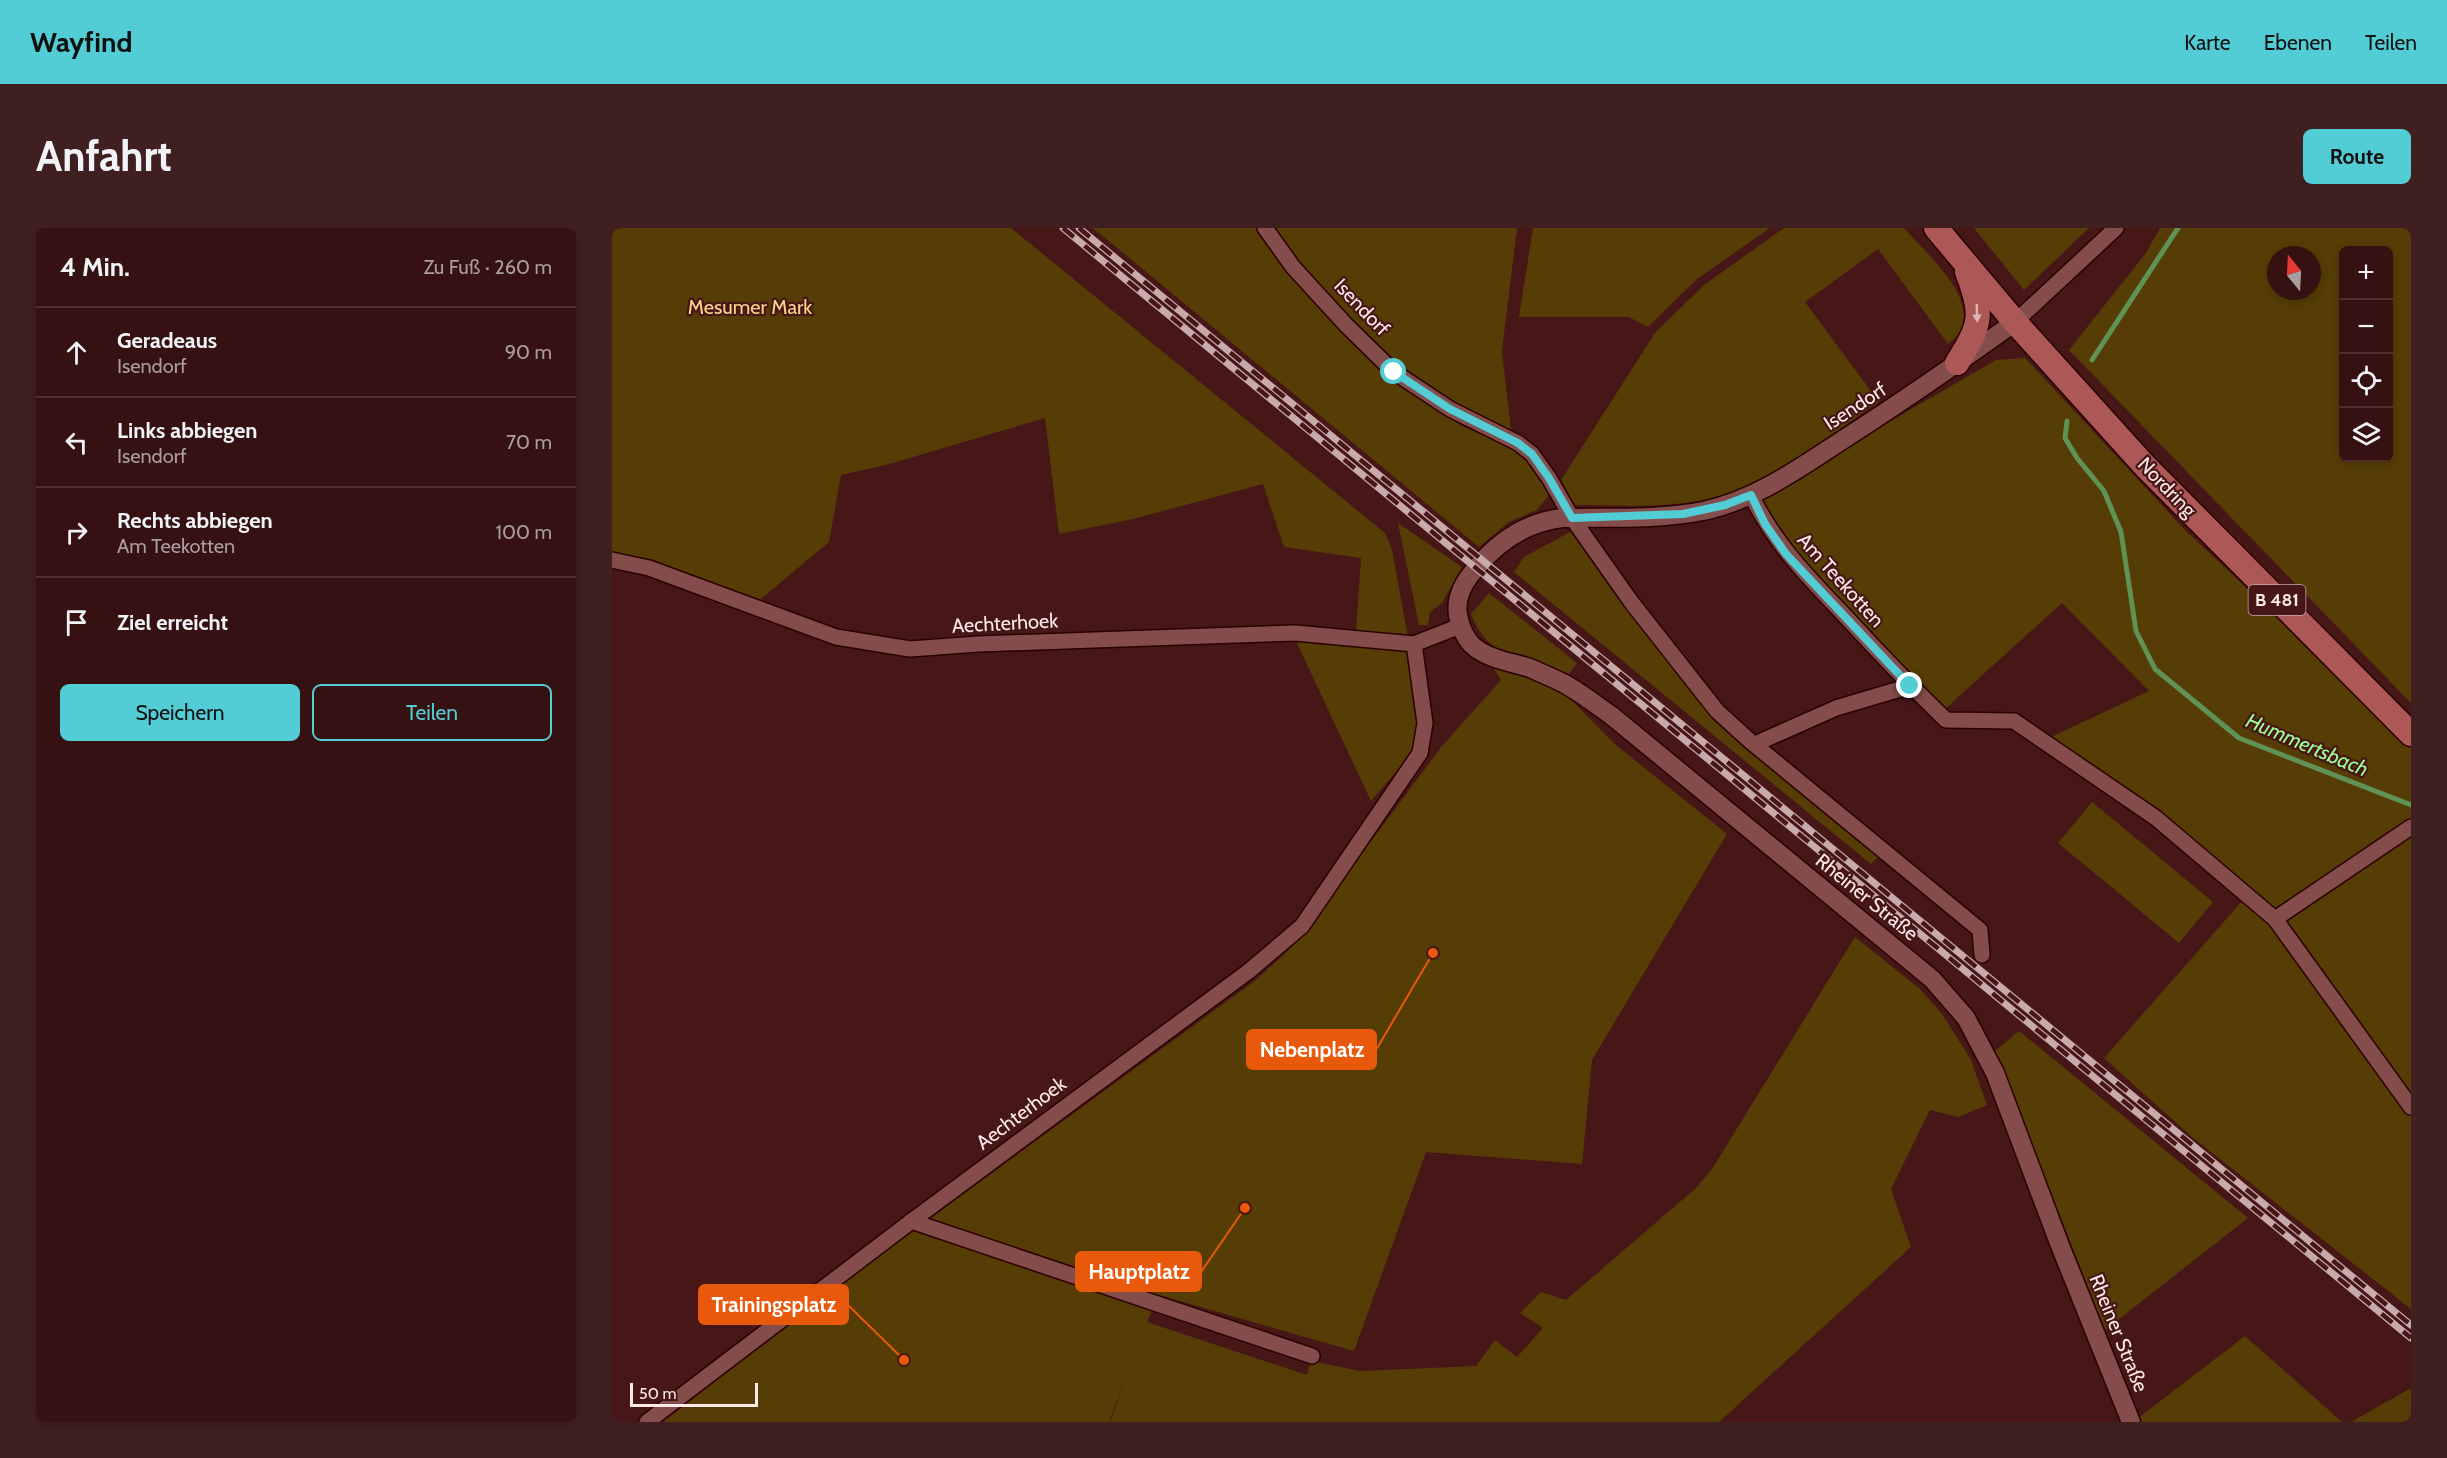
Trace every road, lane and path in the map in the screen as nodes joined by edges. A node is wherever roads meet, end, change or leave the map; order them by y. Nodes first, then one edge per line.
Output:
1 (1265, 228) edge
2 (1936, 228) edge
3 (2116, 228) edge
4 (1963, 262) junction
5 (2015, 322) junction
6 (1958, 363) junction
7 (1751, 495) junction
8 (1572, 518) junction
9 (612, 560) edge
10 (1460, 626) junction
11 (1414, 644) junction
12 (1910, 686) junction
13 (2411, 734) edge
14 (1755, 744) junction
15 (2411, 827) edge
16 (2275, 919) junction
17 (1982, 955) dead end
18 (2411, 1107) edge
19 (911, 1221) junction
20 (1312, 1356) dead end
21 (647, 1422) edge
22 (2131, 1422) edge

1 - 8 street, Isendorf
2 - 4 main road, Nordring / B 481
3 - 5 street, Isendorf
4 - 5 main road, Nordring / B 481
4 -> 6 main road
5 - 6 street, Isendorf
5 - 13 main road, Nordring / B 481
6 - 7 street, Isendorf
7 - 8 street, Isendorf
7 - 12 street, Am Teekotten
8 - 10 street, Isendorf
8 - 14 street
9 - 11 street, Aechterhoek
10 - 11 street, Aechterhoek
10 - 22 street, Rheiner Straße
11 - 19 street, Aechterhoek
12 - 14 street
12 - 16 street, Am Teekotten
14 - 17 street
15 - 16 street
16 - 18 street, Am Teekotten
19 - 20 street
19 - 21 street, Aechterhoek

